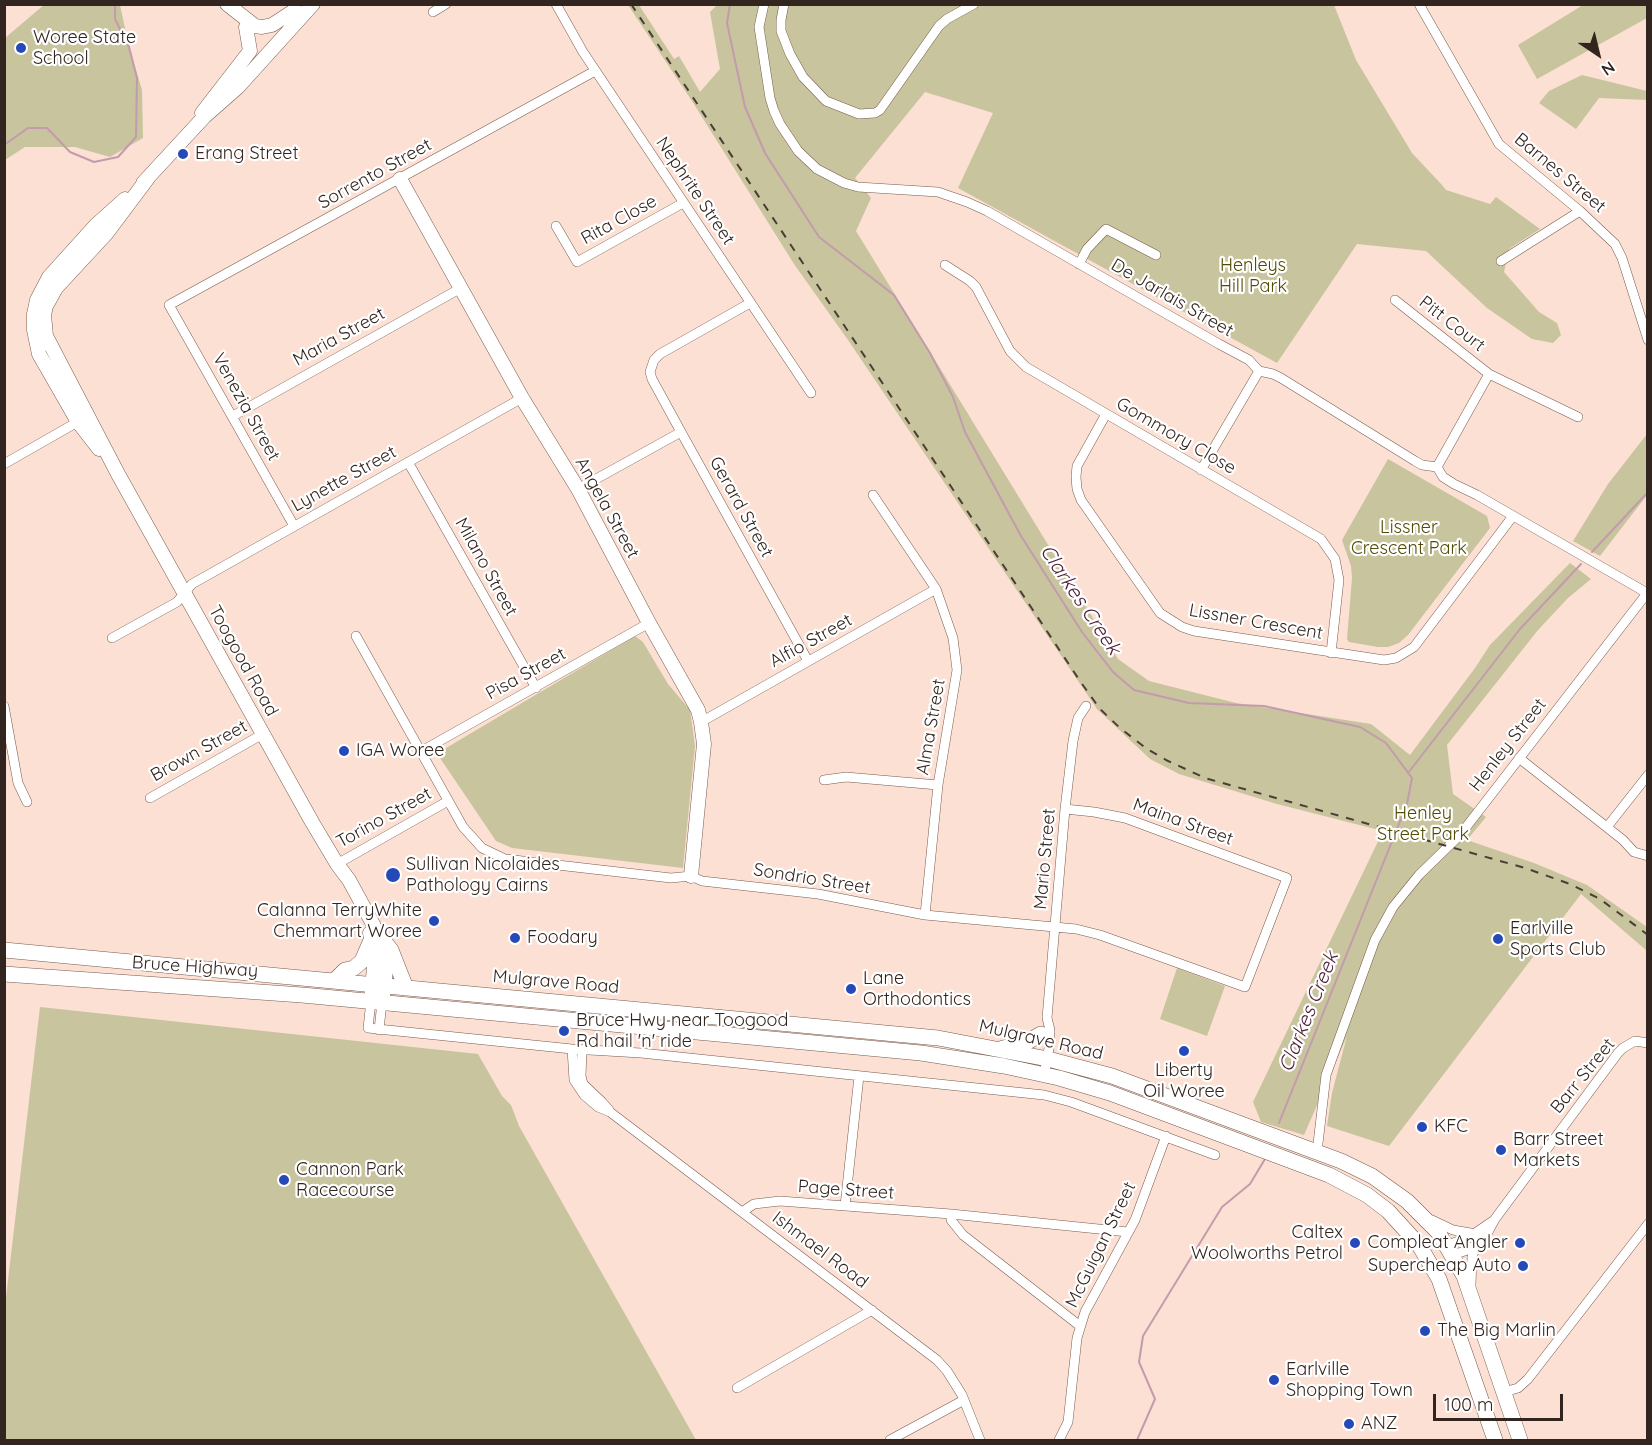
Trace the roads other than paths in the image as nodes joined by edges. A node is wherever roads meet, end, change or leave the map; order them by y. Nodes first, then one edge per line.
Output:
1 (220, 4) edge
2 (227, 4) edge
3 (312, 4) edge
4 (446, 4) edge
5 (556, 4) edge
6 (764, 4) edge
7 (784, 4) edge
8 (974, 4) edge
9 (1423, 6) edge
10 (297, 7) edge
11 (433, 12) dead end
12 (246, 27) junction
13 (268, 46) junction
14 (596, 71) junction
15 (180, 144) junction
16 (400, 179) junction
17 (683, 203) junction
18 (1580, 211) junction
19 (556, 226) dead end
20 (1156, 255) dead end
21 (1501, 261) dead end
22 (1079, 264) junction
23 (945, 265) dead end
24 (461, 288) junction
25 (1395, 300) dead end
26 (750, 303) junction
27 (169, 305) joint
28 (1647, 340) edge
29 (1258, 371) junction
30 (1489, 374) junction
31 (811, 393) dead end
32 (522, 398) junction
33 (1106, 414) junction
34 (232, 416) junction
35 (1578, 417) dead end
36 (83, 419) junction
37 (681, 432) junction
38 (408, 462) junction
39 (4, 464) edge
40 (1437, 467) junction
41 (1200, 470) junction
42 (579, 489) junction
43 (873, 495) dead end
44 (1513, 516) junction
45 (294, 526) junction
46 (936, 589) junction
47 (185, 593) junction
48 (1647, 593) edge
49 (649, 623) junction
50 (356, 636) dead end
51 (112, 638) dead end
52 (1331, 653) junction
53 (808, 661) junction
54 (536, 688) junction
55 (4, 706) edge
56 (1086, 706) dead end
57 (701, 722) junction
58 (264, 734) junction
59 (420, 752) junction
60 (1519, 758) junction
61 (1647, 775) edge
62 (824, 780) dead end
63 (938, 785) junction
64 (150, 798) dead end
65 (448, 801) junction
66 (27, 802) dead end
67 (1065, 809) junction
68 (1607, 827) junction
69 (1647, 856) edge
70 (337, 864) junction
71 (691, 876) junction
72 (925, 915) junction
73 (1056, 926) junction
74 (375, 937) junction
75 (4, 950) edge
76 (4, 974) edge
77 (334, 981) junction
78 (378, 985) junction
79 (1245, 987) joint
80 (406, 988) junction
81 (377, 1001) junction
82 (1047, 1018) junction
83 (379, 1030) junction
84 (1041, 1034) junction
85 (1647, 1043) edge
86 (572, 1049) junction
87 (1000, 1049) junction
88 (582, 1050) junction
89 (1043, 1058) junction
90 (1039, 1073) junction
91 (859, 1076) junction
92 (610, 1112) junction
93 (1166, 1136) junction
94 (1317, 1152) junction
95 (1215, 1155) dead end
96 (845, 1206) junction
97 (741, 1212) junction
98 (951, 1214) junction
99 (1425, 1217) junction
100 (1647, 1224) edge
101 (1128, 1232) junction
102 (1476, 1239) junction
103 (1450, 1250) junction
104 (1428, 1258) junction
105 (1471, 1296) junction
106 (872, 1310) junction
107 (1080, 1326) junction
108 (737, 1388) dead end
109 (1504, 1392) junction
110 (964, 1400) junction
111 (890, 1440) edge
112 (980, 1440) edge
113 (1059, 1440) edge
114 (1494, 1440) edge
115 (1520, 1440) edge

1 - 12 street
2 - 10 street
3 - 13 street, Toogood Road
4 - 11 street
5 - 14 street, Nephrite Street
6 - 22 street, De Jarlais Street
7 - 8 street
9 - 18 street, Barnes Street
10 - 13 street, Toogood Road
12 - 13 street
12 - 15 street
13 - 15 street, Toogood Road
14 - 16 street, Sorrento Street
14 - 17 street, Nephrite Street
15 - 36 street, Toogood Road
16 - 24 street, Angela Street
16 - 27 street, Sorrento Street
17 - 19 street, Rita Close
17 - 26 street, Nephrite Street
18 - 21 street
18 - 28 street, Barnes Street
20 - 22 street
22 - 29 street, De Jarlais Street
23 - 33 street, Gommory Close
24 - 32 street, Angela Street
24 - 34 street, Maria Street
25 - 30 street, Pitt Court
26 - 31 street, Nephrite Street
26 - 37 street, Gerard Street
27 - 34 street, Venezia Street
29 - 40 street, De Jarlais Street
29 - 41 street
30 - 35 street, Pitt Court
30 - 40 street, Pitt Court
32 - 38 street, Lynette Street
32 - 42 street, Angela Street
33 - 41 street, Gommory Close
33 - 52 street, Lissner Crescent
34 - 45 street, Venezia Street
36 - 39 street
36 - 47 street, Toogood Road
37 - 42 street
37 - 53 street, Gerard Street
38 - 45 street, Lynette Street
38 - 54 street, Milano Street
40 - 44 street, De Jarlais Street
41 - 52 street, Gommory Close
42 - 49 street, Angela Street
43 - 46 street, Alma Street
44 - 48 street, De Jarlais Street
44 - 52 street, Lissner Crescent
45 - 47 street, Lynette Street
46 - 53 street, Alfio Street
46 - 63 street, Alma Street
47 - 51 street, Lynette Street
47 - 58 street, Toogood Road
48 - 60 street, Henley Street
49 - 54 street, Pisa Street
49 - 57 street, Angela Street
50 - 59 street, Sondrio Street
53 - 57 street, Alfio Street
54 - 59 street, Pisa Street
55 - 66 street
56 - 67 street, Mario Street
57 - 71 street, Angela Street
58 - 64 street, Brown Street
58 - 70 street, Toogood Road
59 - 65 street, Sondrio Street
60 - 68 street
60 - 94 street, Henley Street
61 - 68 street
62 - 63 street
63 - 72 street, Alma Street
65 - 70 street, Torino Street
65 - 71 street, Sondrio Street
67 - 73 street, Mario Street
67 - 79 street, Maina Street
68 - 69 street
70 - 74 street, Toogood Road
71 - 72 street, Sondrio Street
72 - 73 street, Sondrio Street
73 - 79 street, Sondrio Street
73 - 82 street, Mario Street
74 - 77 main road
74 - 78 street, Toogood Road
74 - 80 main road
75 - 77 main road, Bruce Highway
76 - 81 main road, Bruce Highway
77 - 78 main road, Bruce Highway
78 - 80 main road, Mulgrave Road
78 - 81 street, Toogood Road
80 - 87 main road, Mulgrave Road
81 - 83 street
81 - 83 street
81 - 90 main road, Mulgrave Road
82 - 84 street, Mario Street
82 - 89 street, Mario Street
83 - 86 street
84 - 87 main road
84 - 89 street, Mario Street
85 - 102 street, Barr Street
86 - 88 street
86 - 92 street, Ishmael Road
87 - 89 main road, Mulgrave Road
88 - 91 street
88 - 92 street, Ishmael Road
89 - 90 street, Mario Street
89 - 94 main road, Mulgrave Road
90 - 104 main road, Mulgrave Road
91 - 93 street
91 - 96 street
92 - 97 street, Ishmael Road
93 - 95 street
93 - 101 street, McGuigan Street
94 - 99 main road, Mulgrave Road
96 - 97 street, Page Street
96 - 98 street, Page Street
97 - 106 street, Ishmael Road
98 - 101 street, Page Street
98 - 107 street
99 - 102 street
99 - 103 main road, Mulgrave Road
100 - 109 street
101 - 107 street, McGuigan Street
102 - 103 street, Barr Street
102 - 105 street
103 - 104 main road
103 - 105 main road, Mulgrave Road
104 - 114 main road, Mulgrave Road
105 - 109 main road, Mulgrave Road
106 - 108 street
106 - 110 street, Ishmael Road
107 - 113 street, McGuigan Street
109 - 115 main road, Mulgrave Road
110 - 111 street
110 - 112 street, Ishmael Road

